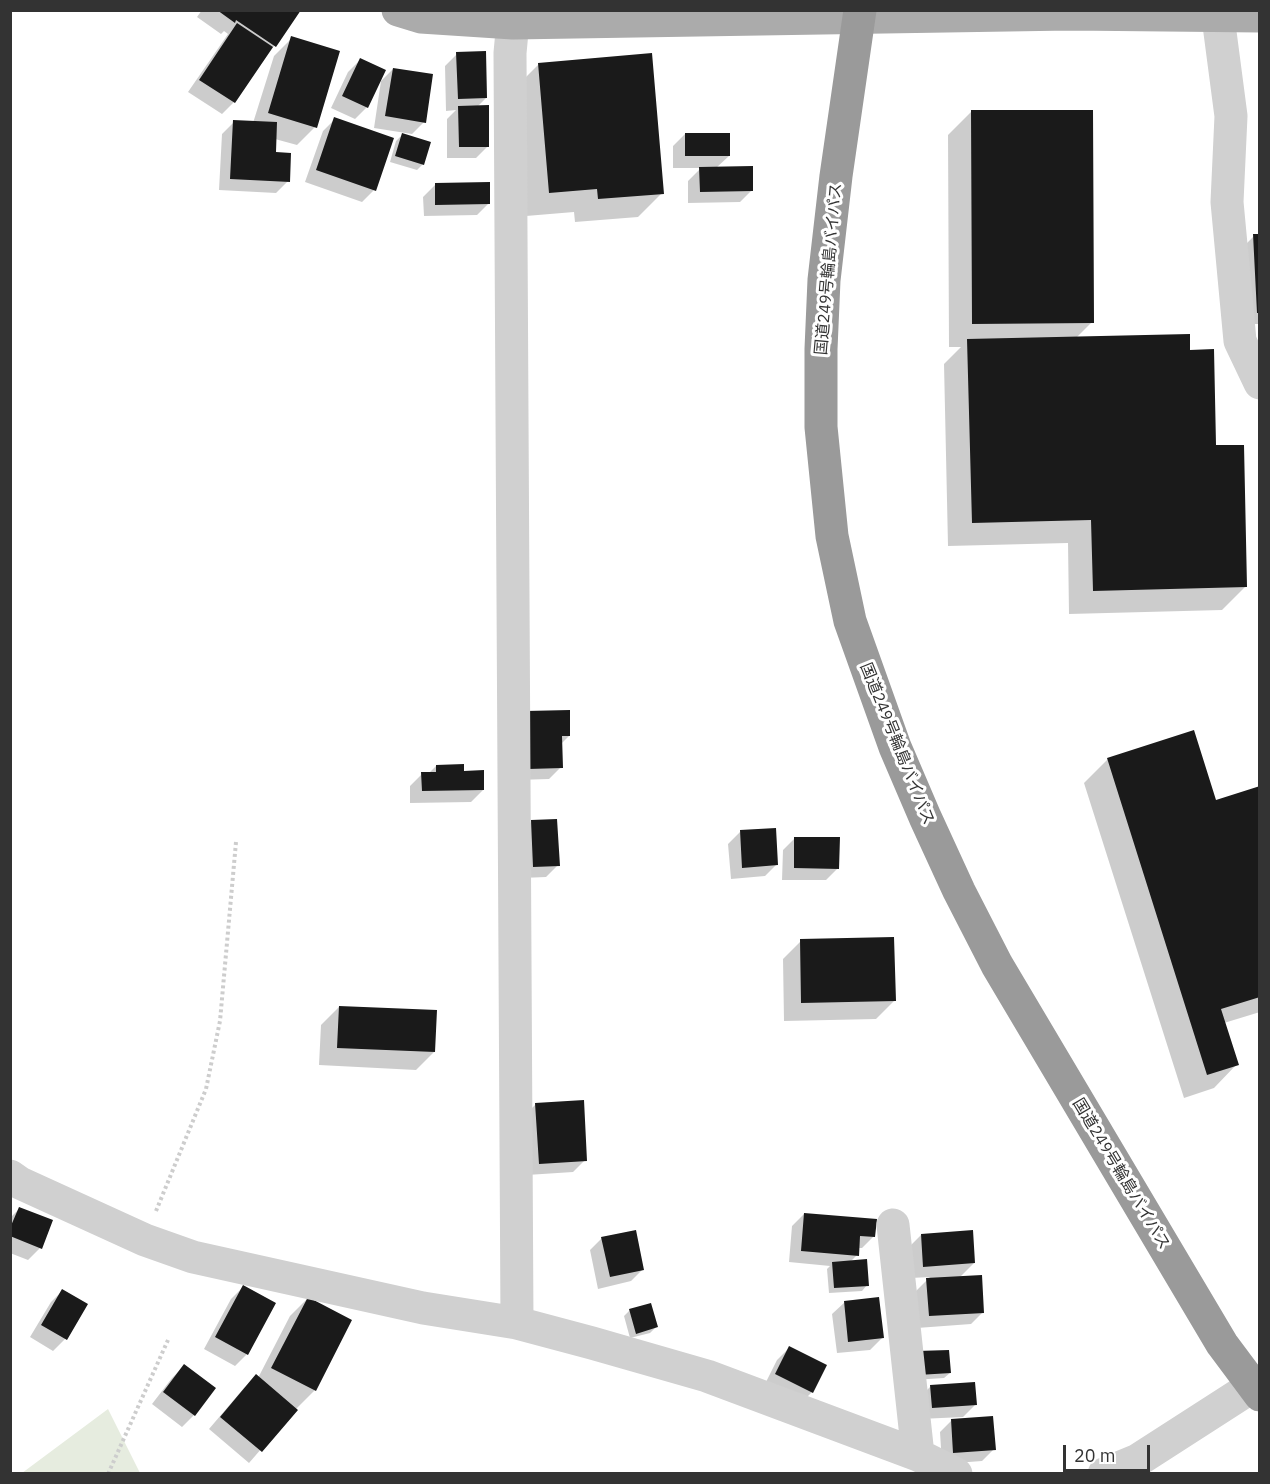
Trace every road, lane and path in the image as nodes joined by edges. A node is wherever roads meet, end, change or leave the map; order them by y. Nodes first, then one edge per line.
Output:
1 (398, 10) edge
2 (860, 14) edge
3 (513, 16) edge
4 (1218, 16) junction
5 (1260, 16) edge
6 (1260, 383) edge
7 (236, 842) dead end
8 (10, 1176) edge
9 (893, 1225) dead end
10 (145, 1240) junction
11 (517, 1323) junction
12 (168, 1340) dead end
13 (1258, 1389) edge
14 (918, 1455) junction
15 (108, 1473) edge
16 (956, 1473) edge
17 (1104, 1473) edge

1 - 3 main road
2 - 3 main road
2 - 4 main road
2 - 13 highway, 国道249号輪島バイパス
3 - 11 street
4 - 5 main road
4 - 6 street
7 - 10 path
8 - 10 street
9 - 14 street
10 - 11 street
11 - 14 street
12 - 15 path
13 - 17 street
14 - 16 street

